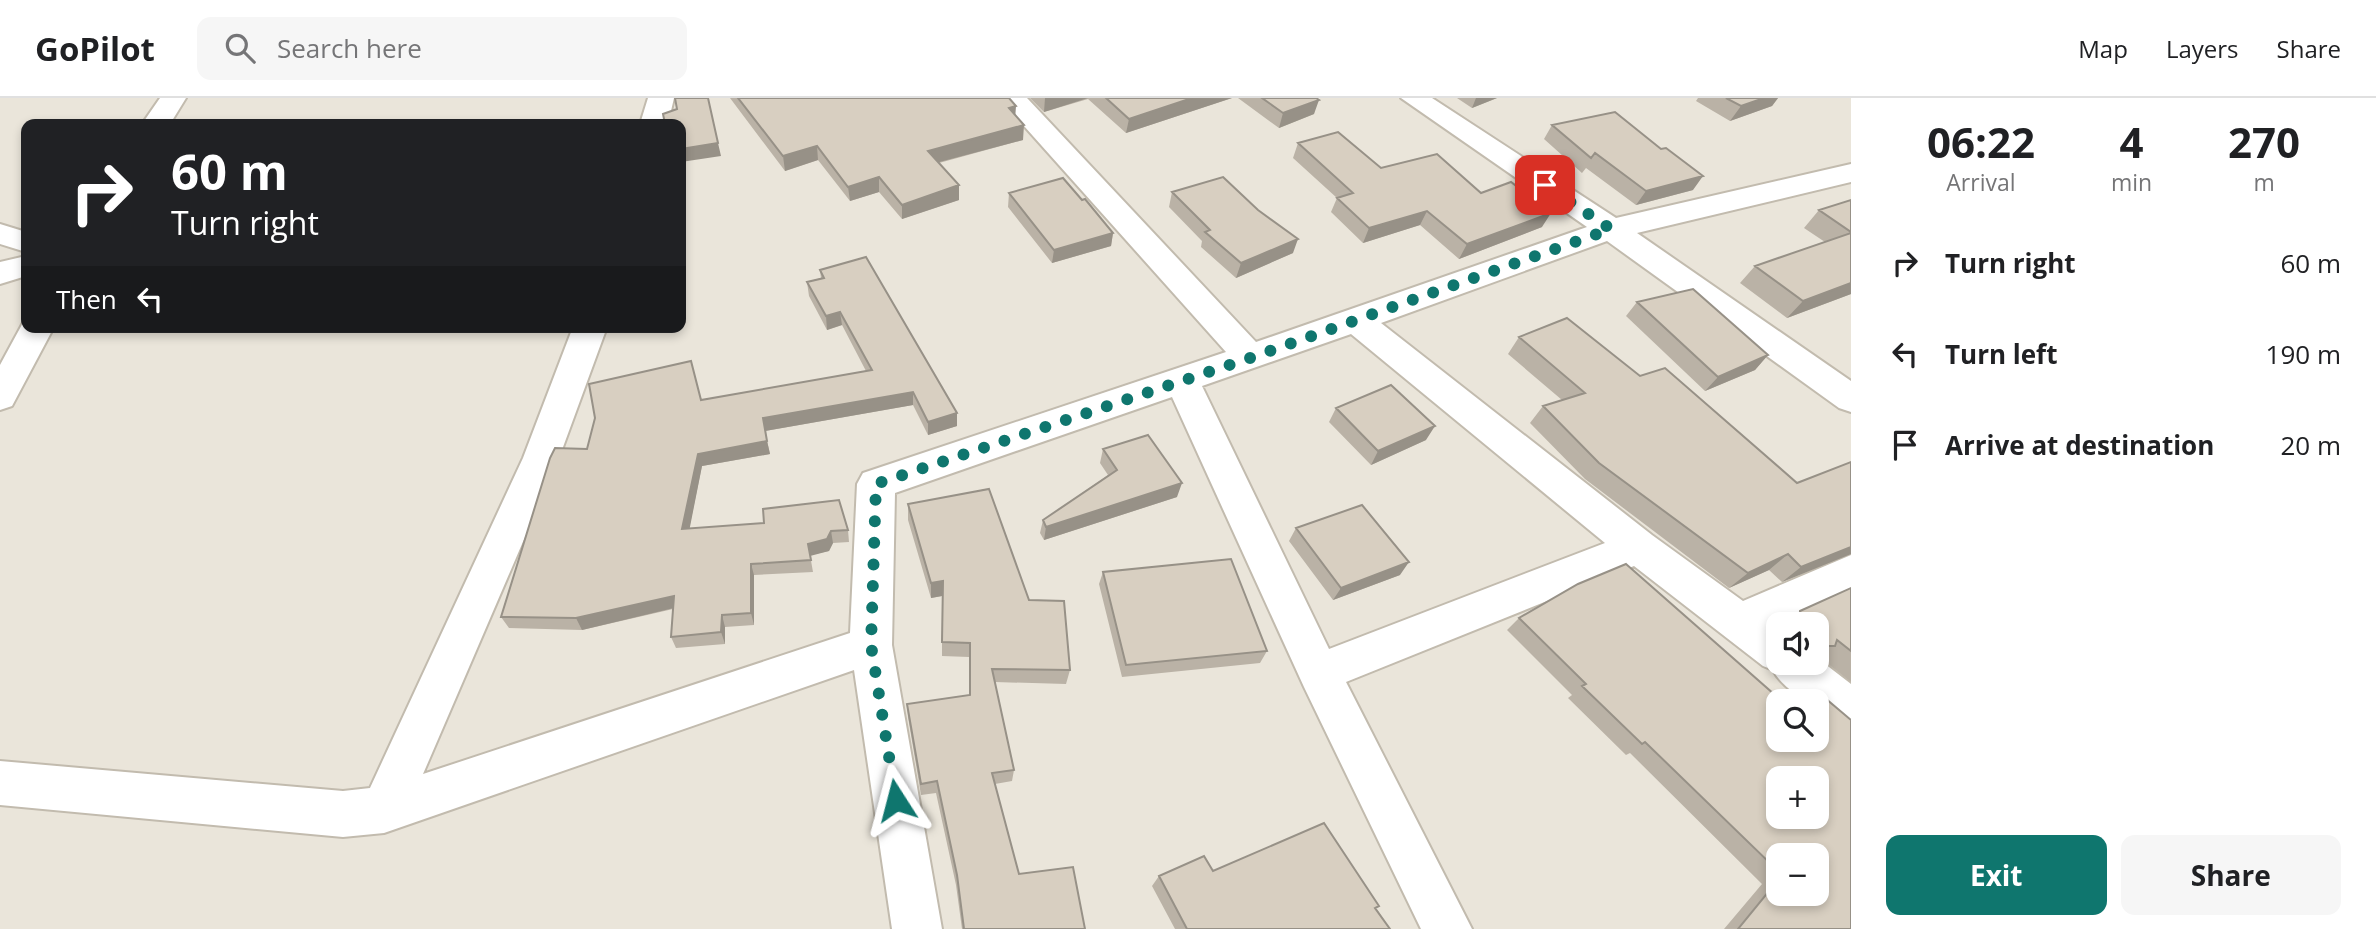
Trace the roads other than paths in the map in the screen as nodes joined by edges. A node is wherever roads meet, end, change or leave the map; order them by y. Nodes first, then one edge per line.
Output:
1 (173, 98) edge
2 (661, 98) edge
3 (1012, 98) edge
4 (1415, 98) edge
5 (159, 119) edge
6 (655, 119) edge
7 (1851, 173) edge
8 (1611, 229) junction
9 (0, 234) edge
10 (21, 240) edge
11 (21, 267) edge
12 (0, 273) edge
13 (1356, 320) junction
14 (34, 333) edge
15 (588, 333) edge
16 (1250, 358) junction
17 (1182, 380) junction
18 (0, 397) edge
19 (1851, 399) edge
20 (1638, 547) junction
21 (1851, 572) edge
22 (1739, 622) junction
23 (1766, 643) edge
24 (871, 645) junction
25 (1319, 673) junction
26 (1806, 675) edge
27 (1851, 710) edge
28 (0, 783) edge
29 (384, 810) junction
30 (917, 929) edge
31 (1447, 929) edge

1 - 5 street
2 - 6 street
3 - 16 street
4 - 8 street
7 - 8 street
8 - 13 street
8 - 19 street
9 - 10 street
11 - 12 street
13 - 16 street
13 - 20 street
14 - 18 street
15 - 29 street
16 - 17 street
17 - 24 street
17 - 25 street
20 - 22 street
20 - 25 street
21 - 22 street
22 - 23 street
24 - 29 street
24 - 30 street
25 - 31 street
26 - 27 street
28 - 29 street

